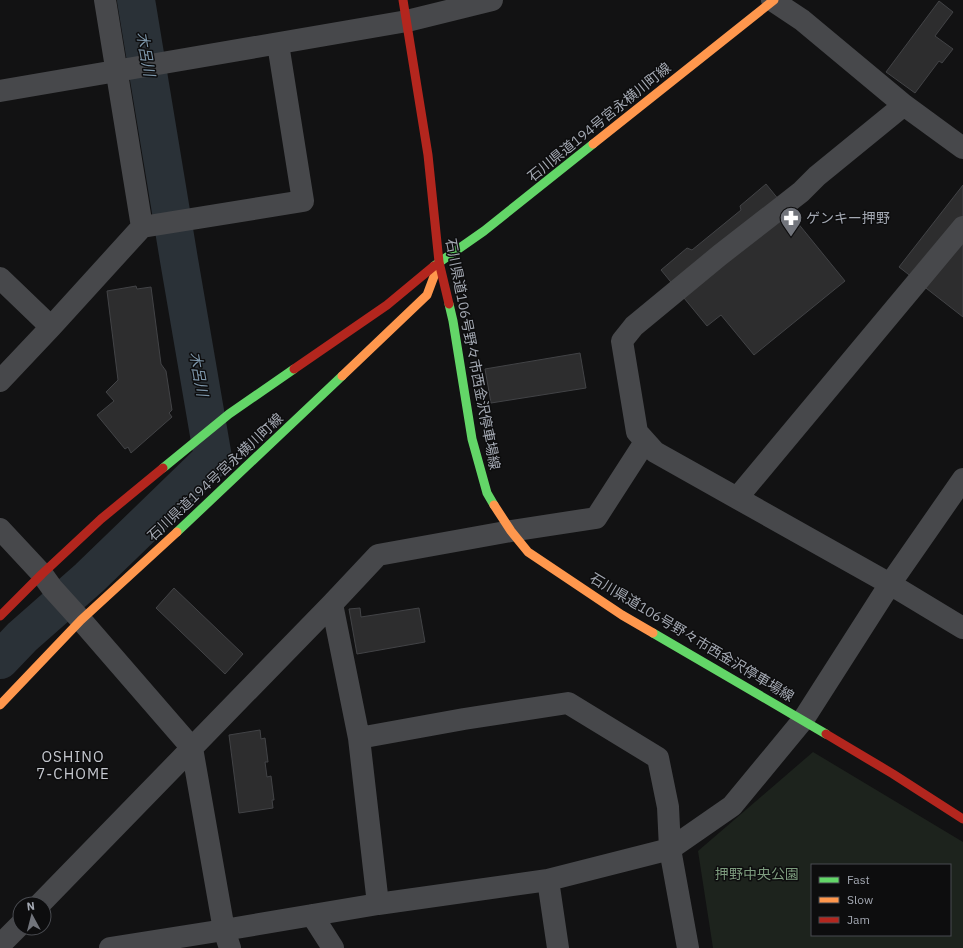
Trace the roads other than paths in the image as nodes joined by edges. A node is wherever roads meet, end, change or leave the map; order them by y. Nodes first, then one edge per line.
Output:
1 (105, 0) edge
2 (403, 0) edge
3 (492, 0) edge
4 (773, 0) edge
5 (407, 21) junction
6 (278, 44) junction
7 (120, 70) junction
8 (0, 91) edge
9 (904, 105) junction
10 (963, 148) edge
11 (147, 226) junction
12 (963, 228) edge
13 (439, 262) junction
14 (0, 278) edge
15 (51, 327) junction
16 (0, 381) edge
17 (645, 442) junction
18 (963, 479) edge
19 (737, 498) junction
20 (0, 529) edge
21 (511, 531) junction
22 (47, 581) junction
23 (890, 584) junction
24 (332, 604) junction
25 (0, 616) edge
26 (78, 617) junction
27 (963, 628) edge
28 (0, 705) edge
29 (803, 720) junction
30 (359, 738) junction
31 (192, 748) junction
32 (963, 819) edge
33 (670, 849) junction
34 (548, 880) junction
35 (48, 896) edge
36 (378, 904) junction
37 (312, 915) junction
38 (12, 932) edge
39 (227, 939) edge
40 (0, 945) edge
41 (110, 948) edge
42 (333, 948) edge
43 (558, 948) edge
44 (688, 948) edge

1 - 7 street
2 - 5 main road, 石川県道106号野々市西金沢停車場線
3 - 5 street
4 - 9 street
4 - 13 main road, 石川県道194号宮永横川町線
5 - 6 street
5 - 13 main road, 石川県道106号野々市西金沢停車場線
6 - 7 street
6 - 11 street
7 - 8 street
7 - 11 street
9 - 10 street
9 - 17 street
11 - 15 street
12 - 19 street
13 - 21 main road, 石川県道106号野々市西金沢停車場線
13 - 22 main road, 石川県道194号宮永横川町線
13 - 26 main road, 石川県道194号宮永横川町線
14 - 15 street
15 - 16 street
17 - 19 street
17 - 21 street
18 - 23 street
19 - 23 street
20 - 22 street
21 - 24 street
21 - 29 main road, 石川県道106号野々市西金沢停車場線
22 - 25 main road, 石川県道194号宮永横川町線
22 - 26 street
23 - 27 street
23 - 29 street
24 - 30 street
24 - 31 street
26 - 28 main road, 石川県道194号宮永横川町線
26 - 31 street
29 - 32 main road, 石川県道106号野々市西金沢停車場線
29 - 33 street
30 - 33 street
30 - 36 street
31 - 35 street
31 - 39 street
33 - 34 street
33 - 44 street
34 - 36 street
34 - 43 street
36 - 37 street
37 - 39 street
37 - 42 street
38 - 40 street
39 - 41 street

